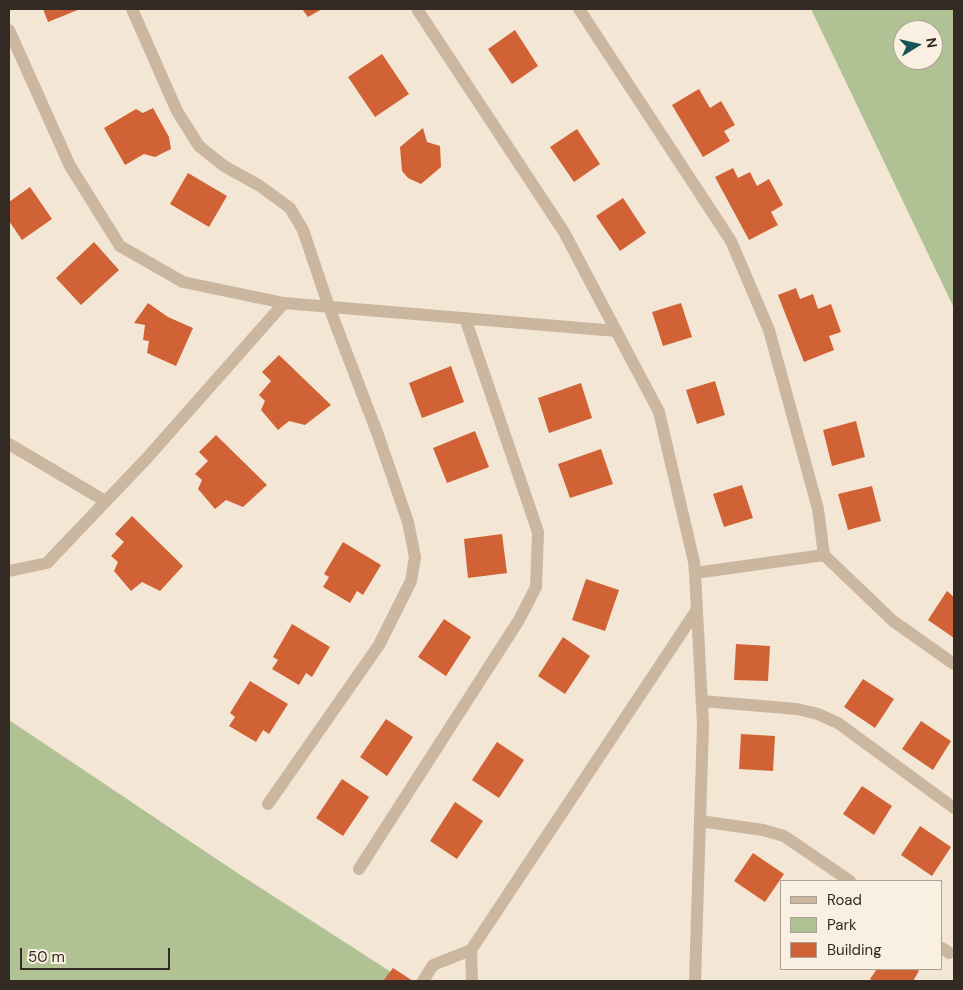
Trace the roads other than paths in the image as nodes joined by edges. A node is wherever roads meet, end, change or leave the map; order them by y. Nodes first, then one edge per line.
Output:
1 (132, 9) edge
2 (417, 9) edge
3 (579, 9) edge
4 (9, 30) edge
5 (284, 303) junction
6 (329, 306) junction
7 (465, 318) junction
8 (616, 331) junction
9 (9, 444) edge
10 (106, 501) junction
11 (824, 555) junction
12 (9, 571) edge
13 (694, 573) junction
14 (696, 611) junction
15 (954, 664) edge
16 (702, 701) junction
17 (268, 804) dead end
18 (954, 808) edge
19 (700, 820) junction
20 (359, 869) dead end
21 (849, 880) edge
22 (471, 950) junction
23 (423, 981) edge
24 (472, 981) edge
25 (695, 981) edge

1 - 6 street
2 - 8 street
3 - 11 street
4 - 5 street
5 - 6 street
5 - 10 street
6 - 7 street
6 - 17 street
7 - 8 street
7 - 20 street
8 - 13 street
9 - 10 street
10 - 12 street
11 - 13 street
11 - 15 street
13 - 14 street
14 - 16 street
14 - 22 street
16 - 18 street
16 - 19 street
19 - 21 street
19 - 25 street
22 - 23 street
22 - 24 street

